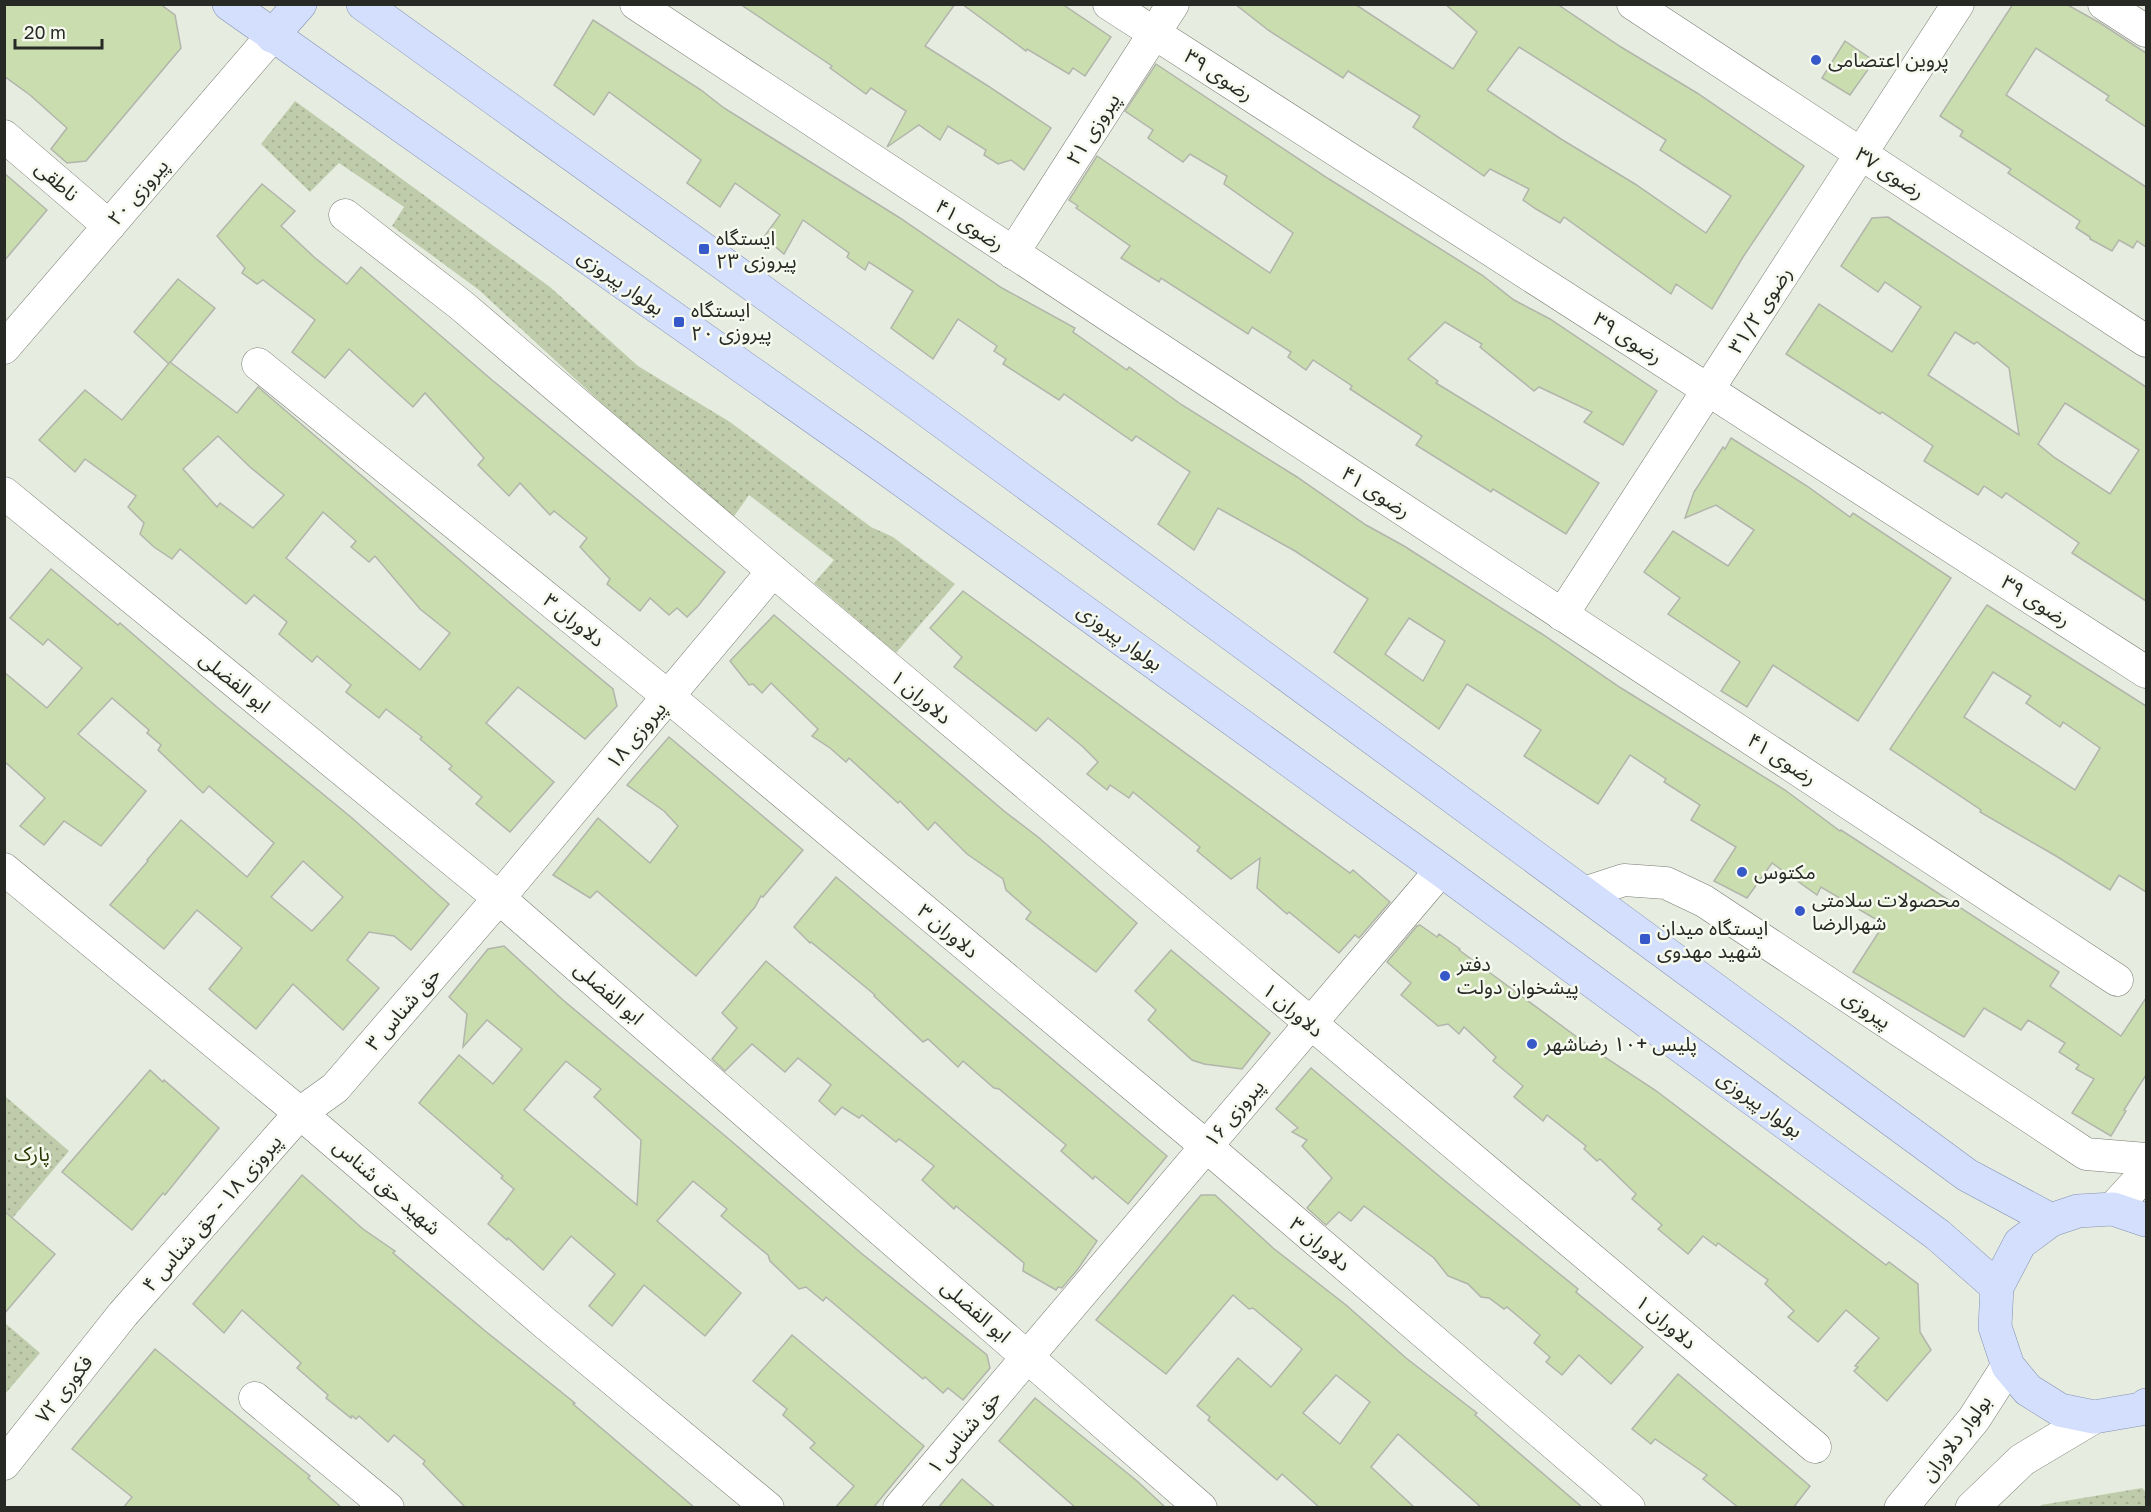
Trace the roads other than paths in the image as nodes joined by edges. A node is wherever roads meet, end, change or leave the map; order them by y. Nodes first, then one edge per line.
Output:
1 (229, 4) edge
2 (300, 4) edge
3 (363, 4) edge
4 (636, 4) edge
5 (1109, 4) edge
6 (1173, 4) edge
7 (1633, 4) edge
8 (1958, 4) edge
9 (2104, 4) edge
10 (2146, 31) edge
11 (1154, 34) junction
12 (272, 36) junction
13 (4, 136) edge
14 (1861, 154) junction
15 (345, 215) dead end
16 (109, 226) junction
17 (1013, 253) junction
18 (2146, 341) edge
19 (4, 348) edge
20 (258, 364) dead end
21 (1708, 390) junction
22 (4, 493) edge
23 (773, 572) junction
24 (1562, 615) junction
25 (2146, 672) edge
26 (669, 697) junction
27 (4, 869) edge
28 (1441, 870) junction
29 (1584, 893) junction
30 (499, 898) junction
31 (2116, 980) dead end
32 (1310, 1024) junction
33 (300, 1113) junction
34 (1206, 1146) junction
35 (2146, 1158) edge
36 (2146, 1173) edge
37 (2113, 1209) junction
38 (2051, 1220) junction
39 (2146, 1220) edge
40 (1997, 1287) junction
41 (123, 1314) joint
42 (1028, 1356) junction
43 (2008, 1366) junction
44 (255, 1398) dead end
45 (2145, 1409) edge
46 (2094, 1418) junction
47 (1815, 1447) dead end
48 (4, 1464) edge
49 (388, 1508) edge
50 (768, 1508) edge
51 (899, 1508) edge
52 (1201, 1508) edge
53 (1629, 1508) edge
54 (1901, 1508) edge
55 (1972, 1508) edge

1 - 12 main road, بولوار پیروزی
2 - 12 main road
3 - 29 main road
4 - 17 street, رضوی ۴۱
5 - 11 street, رضوی ۳۹
6 - 11 street, پیروزی ۲۱
7 - 14 street, رضوی ۳۷
8 - 14 street, رضوی ۳۱/۲
9 - 10 street
11 - 17 street, پیروزی ۲۱
11 - 21 street, رضوی ۳۹
12 - 16 street, پیروزی ۲۰
12 - 28 main road, بولوار پیروزی
13 - 16 street, ناطقی
14 - 18 street, رضوی ۳۷
14 - 21 street, رضوی ۳۱/۲
15 - 23 street, دلاوران ۱
16 - 19 street, پیروزی ۲۰
17 - 24 street, رضوی ۴۱
20 - 26 street, دلاوران ۳
21 - 24 street, رضوی ۳۱/۲
21 - 25 street, رضوی ۳۹
22 - 30 street, ابو الفضلی
23 - 26 street, پیروزی ۱۸
23 - 32 street, دلاوران ۱
24 - 31 street, رضوی ۴۱
26 - 30 street, پیروزی ۱۸
26 - 34 street, دلاوران ۳
27 - 33 street, شهید حق شناس
28 - 32 street, پیروزی ۱۶
28 - 40 main road, بولوار پیروزی
29 - 35 street, پیروزی
29 - 38 main road
30 - 33 street, حق شناس ۳
30 - 42 street, ابو الفضلی
32 - 34 street, پیروزی ۱۶
32 - 47 street, دلاوران ۱
33 - 41 street, پیروزی ۱۸ - حق شناس ۴
33 - 50 street, شهید حق شناس
34 - 42 street, پیروزی ۱۶
34 - 53 street, دلاوران ۳
36 - 37 street
37 - 38 main road
37 - 39 main road
38 - 40 main road
40 - 43 main road
41 - 48 street, فکوری ۷۲
42 - 51 street, حق شناس ۱
42 - 52 street, ابو الفضلی
43 - 46 main road
43 - 54 street, بولوار دلاوران
44 - 49 street
45 - 46 main road
46 - 55 street

